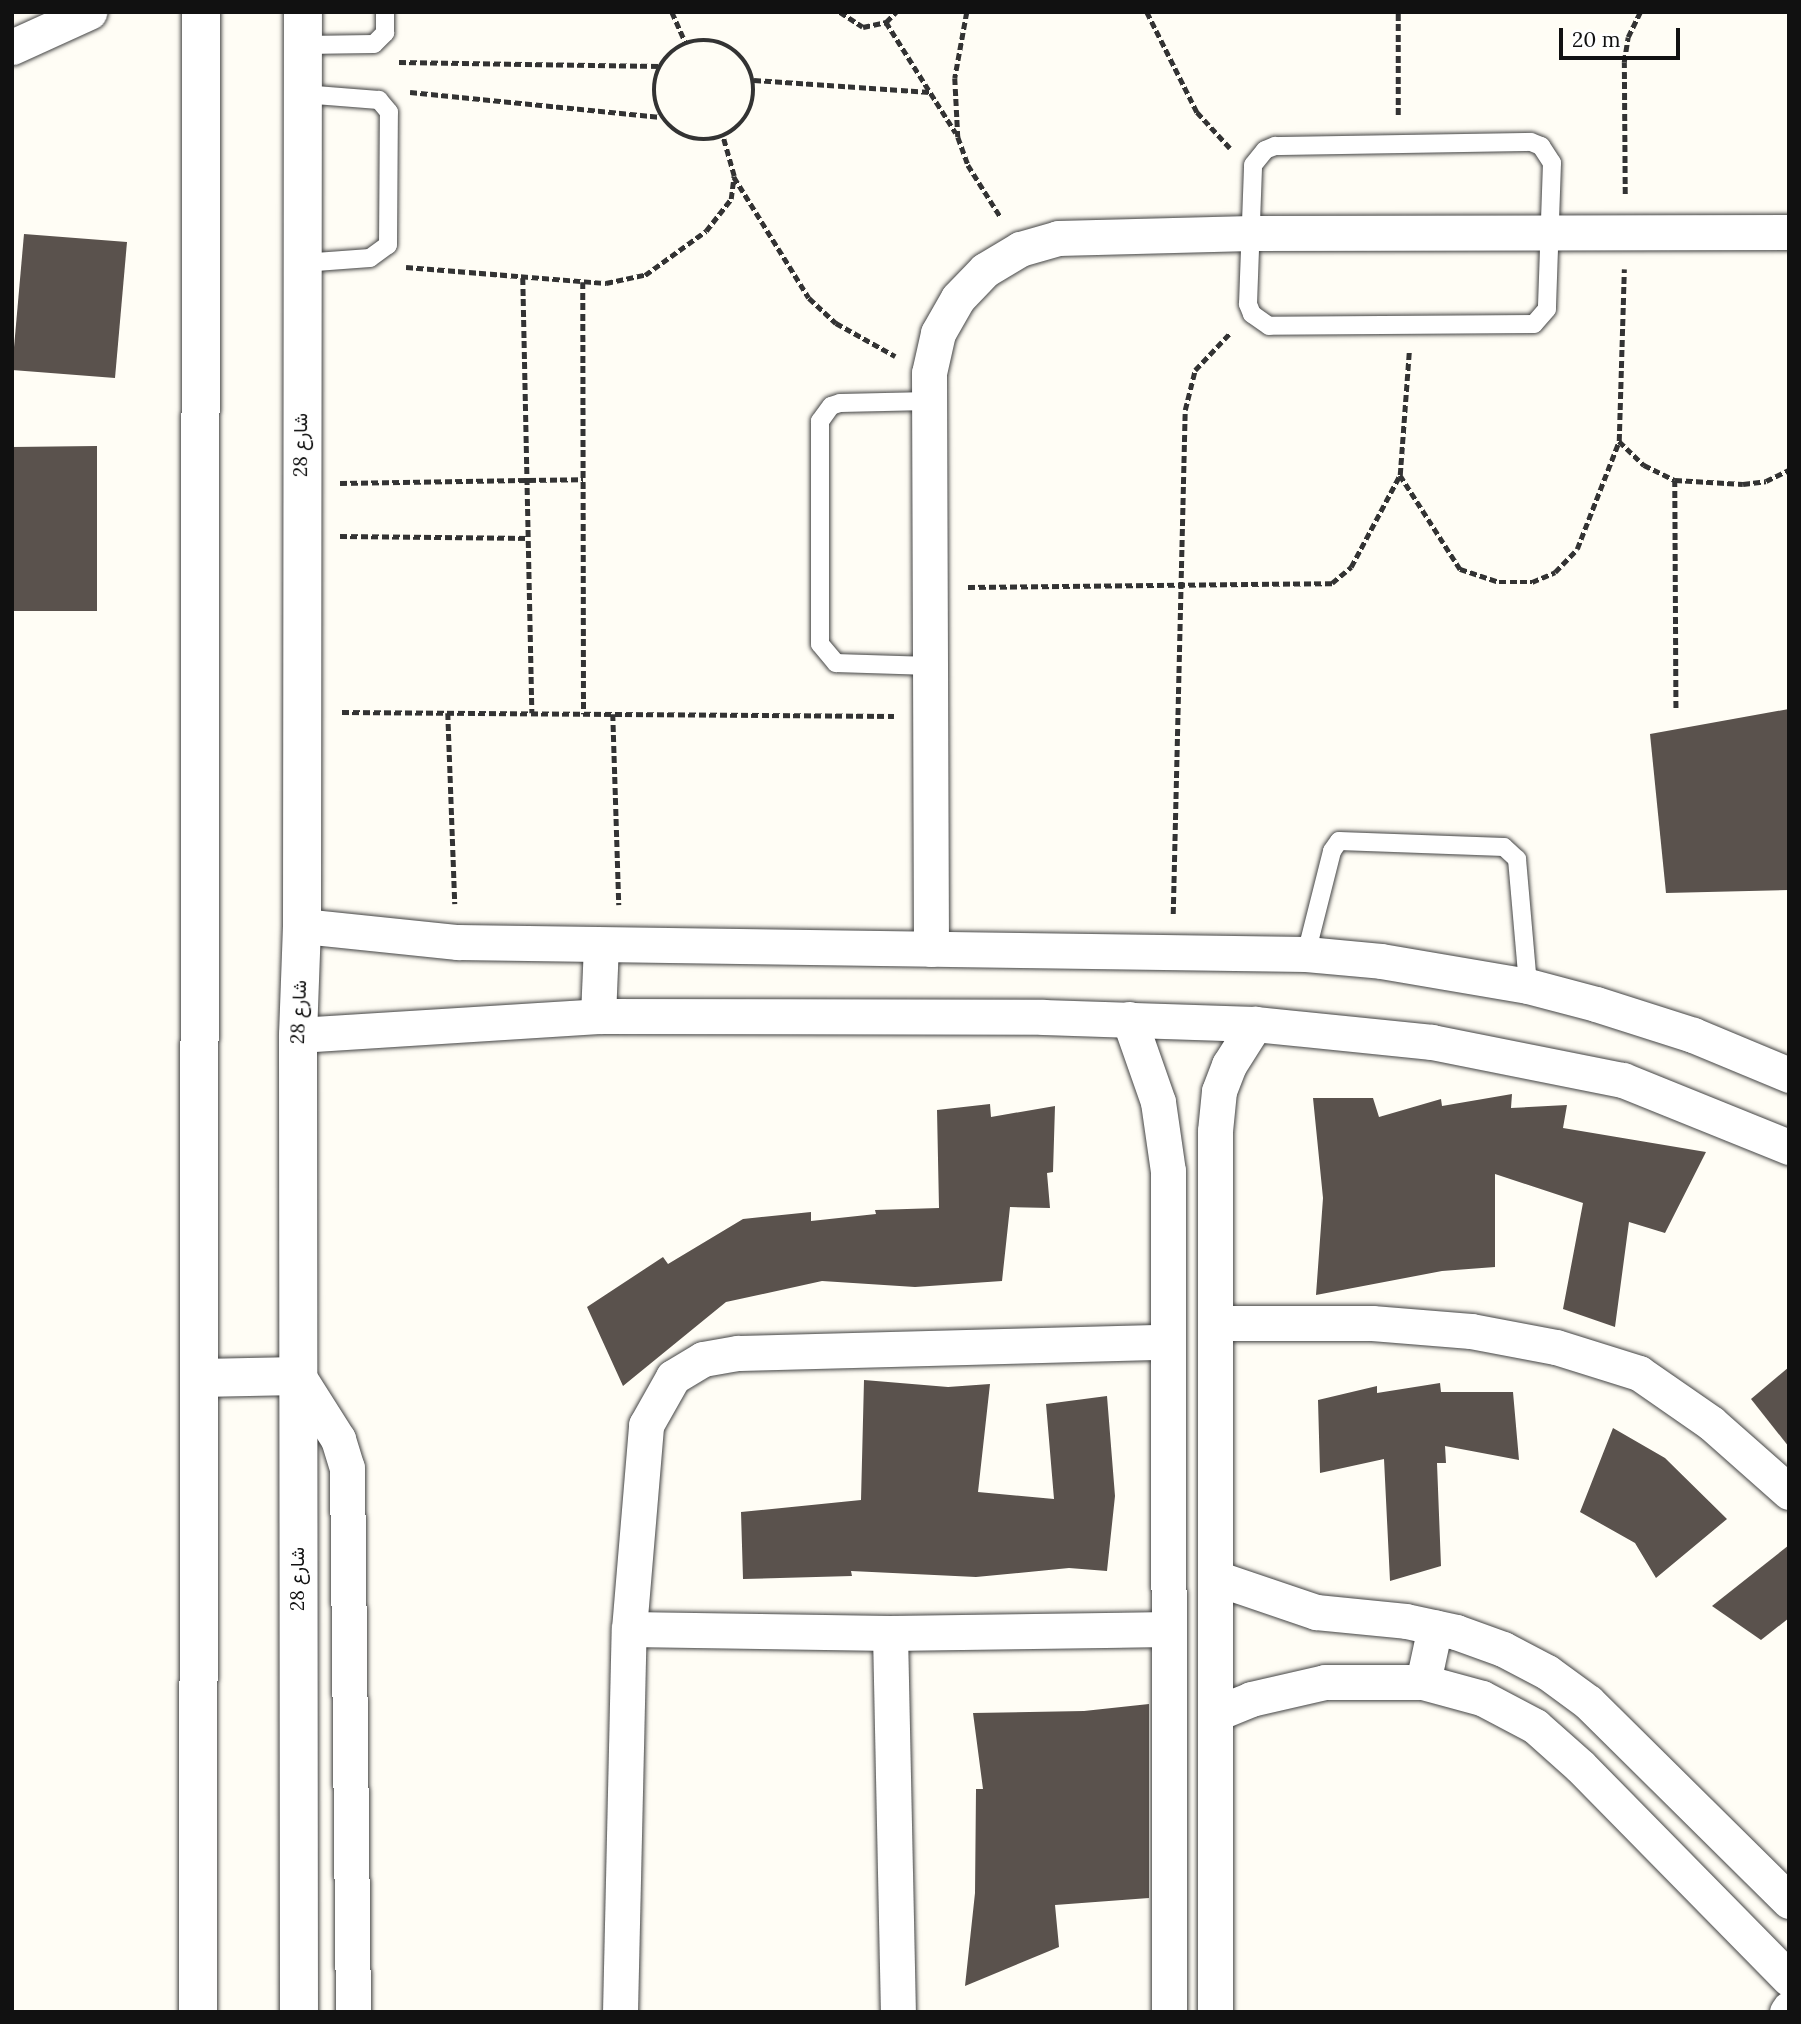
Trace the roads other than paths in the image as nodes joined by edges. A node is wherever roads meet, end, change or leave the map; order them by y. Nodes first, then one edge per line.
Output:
1 (89, 12) edge
2 (201, 12) edge
3 (385, 12) edge
4 (303, 29) edge
5 (12, 47) edge
6 (302, 94) junction
7 (1789, 232) edge
8 (1251, 233) junction
9 (1549, 233) junction
10 (302, 262) junction
11 (929, 387) junction
12 (930, 666) junction
13 (302, 926) junction
14 (611, 945) junction
15 (931, 949) junction
16 (1306, 954) junction
17 (1528, 986) junction
18 (598, 1016) junction
19 (1129, 1019) junction
20 (1255, 1024) junction
21 (298, 1035) junction
22 (1789, 1075) edge
23 (1789, 1147) edge
24 (1218, 1323) junction
25 (1166, 1342) junction
26 (298, 1376) junction
27 (200, 1378) junction
28 (1789, 1492) edge
29 (1216, 1578) junction
30 (1435, 1627) junction
31 (629, 1629) junction
32 (1169, 1629) junction
33 (890, 1633) junction
34 (1423, 1682) junction
35 (1217, 1713) junction
36 (1789, 1901) edge
37 (1789, 1979) edge
38 (198, 2012) edge
39 (299, 2012) edge
40 (353, 2012) edge
41 (620, 2012) edge
42 (898, 2012) edge
43 (1169, 2012) edge
44 (1215, 2012) edge

1 - 5 street
2 - 27 street
3 - 4 lane
4 - 6 street, شارع 28
6 - 10 street, شارع 28
6 - 10 lane
7 - 9 street
8 - 9 street
8 - 9 lane
8 - 9 lane
8 - 11 street
10 - 13 street, شارع 28
11 - 12 street
11 - 12 lane
12 - 15 street
13 - 14 street
13 - 21 street, شارع 28
14 - 15 street
14 - 18 street
15 - 16 street
16 - 17 street
16 - 17 lane
17 - 22 street
18 - 19 street
18 - 21 street
19 - 20 street
19 - 25 street
20 - 23 street
20 - 24 street
21 - 26 street, شارع 28
24 - 28 street
24 - 29 street
25 - 31 street
25 - 32 street
26 - 27 street
26 - 39 street, شارع 28
26 - 40 street
27 - 38 street
29 - 30 street
29 - 35 street
30 - 34 street
30 - 36 street
31 - 33 street
31 - 41 street
32 - 33 street
32 - 43 street
33 - 42 street
34 - 35 street
34 - 37 street
35 - 44 street

